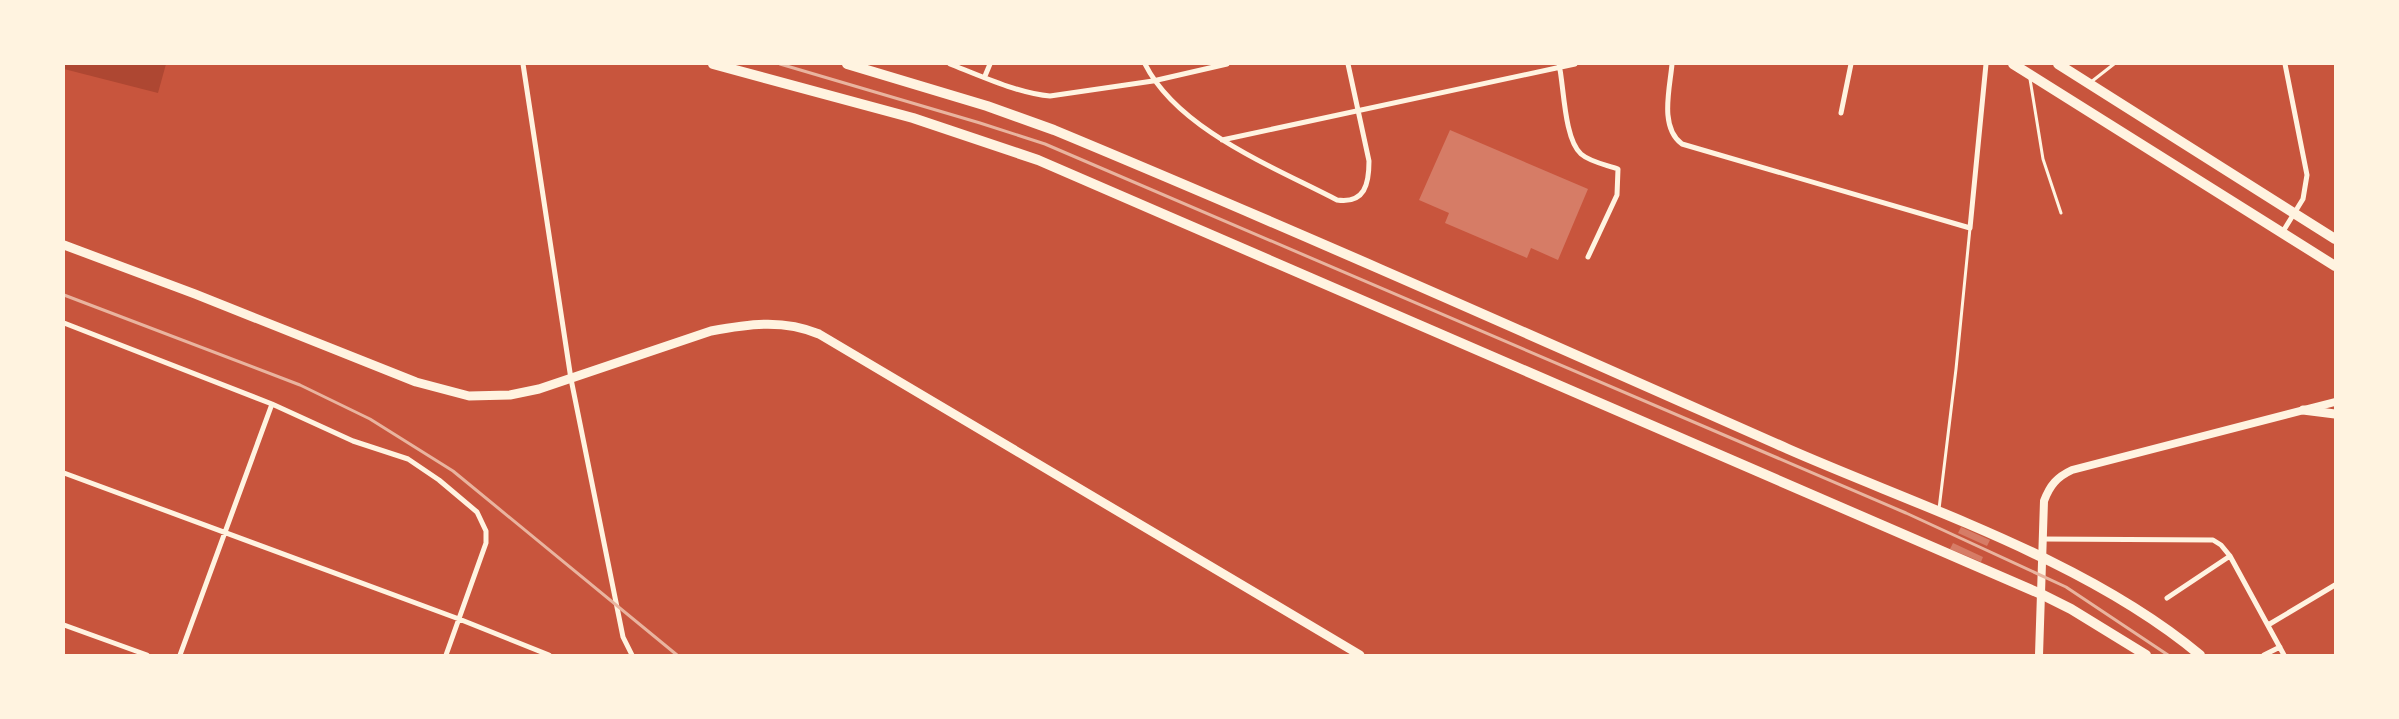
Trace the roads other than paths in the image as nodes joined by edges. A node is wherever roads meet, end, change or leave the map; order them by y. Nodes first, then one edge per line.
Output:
1 (523, 64) edge
2 (713, 64) edge
3 (847, 64) edge
4 (950, 64) edge
5 (990, 64) edge
6 (1145, 64) edge
7 (1226, 64) edge
8 (1348, 64) edge
9 (1575, 64) edge
10 (1672, 64) edge
11 (1851, 64) edge
12 (1986, 64) edge
13 (2013, 64) edge
14 (2058, 64) edge
15 (2114, 64) edge
16 (2285, 64) edge
17 (1560, 66) edge
18 (2029, 73) junction
19 (985, 76) junction
20 (1153, 81) junction
21 (2090, 83) junction
22 (1359, 110) junction
23 (1841, 113) dead end
24 (1222, 140) junction
25 (2061, 213) dead end
26 (2294, 213) junction
27 (1970, 228) junction
28 (2282, 233) junction
29 (2335, 239) edge
30 (64, 245) edge
31 (1588, 256) dead end
32 (2335, 266) edge
33 (64, 323) edge
34 (2335, 402) edge
35 (272, 404) junction
36 (2303, 410) junction
37 (2335, 414) edge
38 (64, 473) edge
39 (1939, 512) junction
40 (225, 533) junction
41 (2042, 539) junction
42 (2230, 556) junction
43 (2041, 557) junction
44 (2335, 585) edge
45 (2041, 594) junction
46 (2166, 598) dead end
47 (459, 620) junction
48 (64, 625) edge
49 (2268, 625) junction
50 (2280, 647) junction
51 (147, 655) edge
52 (180, 655) edge
53 (446, 655) edge
54 (549, 655) edge
55 (632, 655) edge
56 (1360, 655) edge
57 (2038, 655) edge
58 (2146, 655) edge
59 (2200, 655) edge
60 (2264, 655) edge
61 (2284, 655) edge

1 - 55 street
2 - 45 main road
3 - 39 main road
4 - 19 street
5 - 19 street
6 - 20 street
7 - 20 street
8 - 22 street
9 - 17 street
10 - 27 street
11 - 23 street
12 - 27 street
13 - 18 main road
14 - 21 main road
15 - 21 lane
16 - 26 street
17 - 22 street
17 - 31 street
18 - 25 lane
18 - 28 main road
19 - 20 street
20 - 24 street
21 - 26 main road
22 - 24 street
22 - 24 street
26 - 28 street
26 - 29 main road
27 - 39 lane
28 - 32 main road
30 - 56 main road
33 - 35 street
34 - 36 street
35 - 40 street
35 - 47 street
36 - 37 main road
36 - 41 street
38 - 40 street
39 - 43 main road
40 - 47 street
40 - 52 street
41 - 42 street
41 - 43 street
42 - 46 street
42 - 49 street
43 - 45 street
43 - 59 main road
44 - 49 street
45 - 57 street
45 - 58 main road
47 - 53 street
47 - 54 street
48 - 51 street
49 - 50 street
50 - 60 street
50 - 61 street

